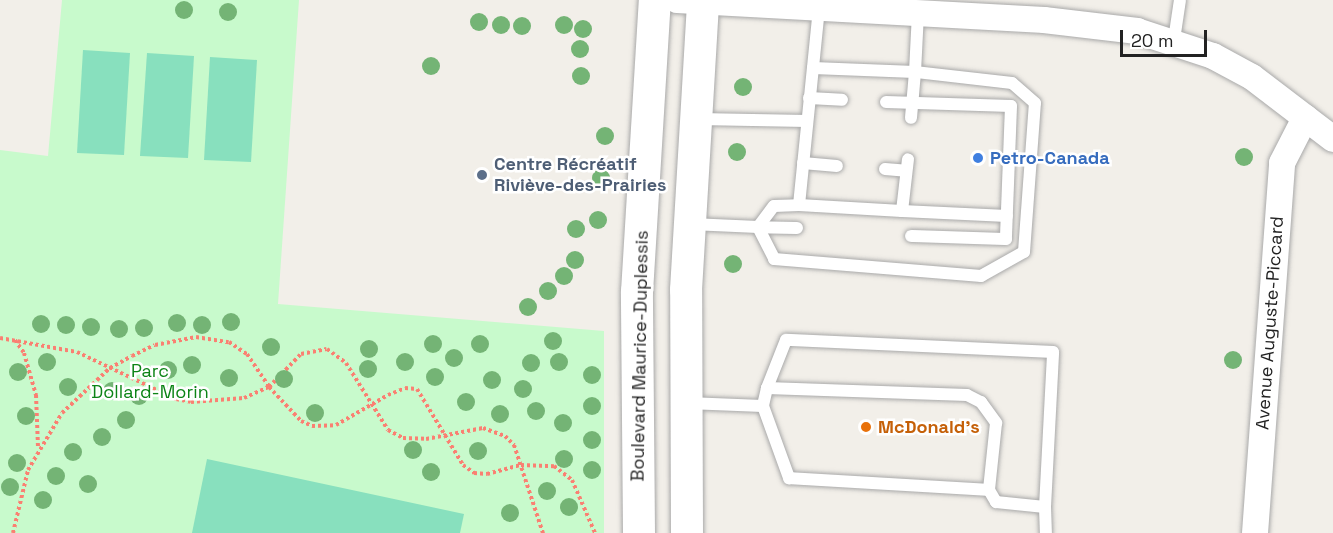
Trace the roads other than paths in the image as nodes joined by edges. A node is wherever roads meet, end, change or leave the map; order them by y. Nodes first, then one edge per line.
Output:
1 (655, 0) edge
2 (1180, 0) edge
3 (694, 1) edge
4 (819, 9) junction
5 (918, 13) junction
6 (1174, 40) junction
7 (813, 68) junction
8 (915, 72) junction
9 (809, 98) junction
10 (842, 100) dead end
11 (886, 102) dead end
12 (912, 103) junction
13 (911, 118) dead end
14 (1305, 118) junction
15 (696, 119) junction
16 (807, 121) junction
17 (1333, 139) edge
18 (803, 163) junction
19 (837, 166) dead end
20 (885, 169) dead end
21 (799, 205) junction
22 (902, 211) junction
23 (1007, 216) junction
24 (689, 224) junction
25 (758, 227) junction
26 (797, 228) dead end
27 (911, 236) dead end
28 (767, 388) junction
29 (687, 403) junction
30 (764, 406) junction
31 (989, 490) junction
32 (1045, 507) junction
33 (639, 533) edge
34 (687, 533) edge
35 (1046, 533) edge
36 (1255, 533) edge

1 - 33 street, Boulevard Maurice-Duplessis
2 - 6 lane
3 - 4 street
3 - 15 street
4 - 5 street
4 - 7 lane
5 - 6 street
5 - 8 lane
6 - 14 street
7 - 8 lane
7 - 9 lane
8 - 12 lane
8 - 25 lane
9 - 10 lane
9 - 16 lane
11 - 12 lane
12 - 13 lane
12 - 23 lane
14 - 17 street
14 - 36 street, Avenue Auguste-Piccard
15 - 16 lane
15 - 24 street
16 - 18 lane
18 - 19 lane
18 - 21 lane
20 - 22 lane
21 - 22 lane
21 - 25 lane
22 - 23 lane
23 - 27 lane
24 - 25 lane
24 - 29 street
25 - 26 lane
28 - 30 lane
28 - 31 lane
28 - 32 lane
29 - 30 lane
29 - 34 street
30 - 31 lane
31 - 32 lane
32 - 35 lane

